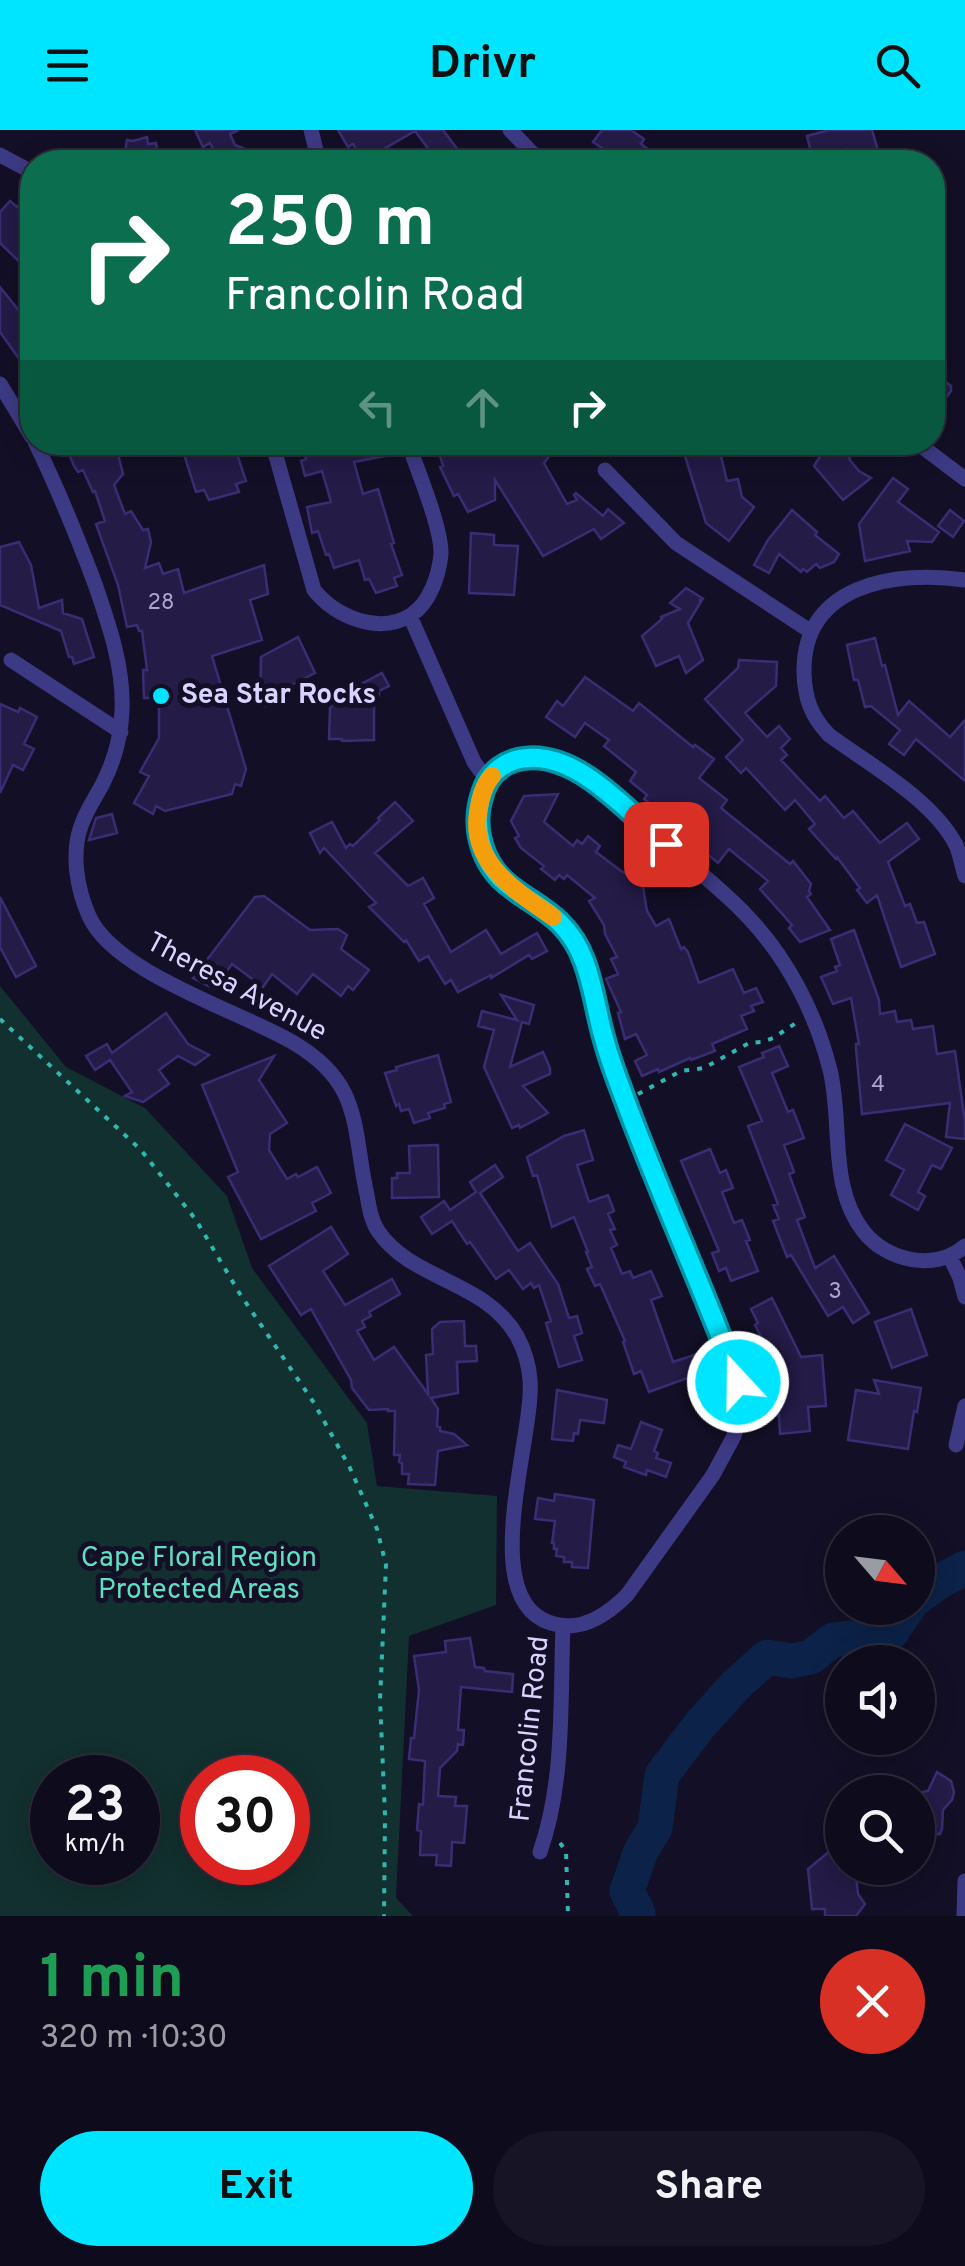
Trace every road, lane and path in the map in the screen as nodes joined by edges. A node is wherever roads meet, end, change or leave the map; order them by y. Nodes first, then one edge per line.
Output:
1 (510, 130) edge
2 (529, 150) edge
3 (0, 384) edge
4 (20, 417) edge
5 (41, 455) edge
6 (276, 455) edge
7 (412, 455) edge
8 (933, 455) edge
9 (605, 470) dead end
10 (965, 479) edge
11 (965, 580) edge
12 (410, 616) junction
13 (810, 631) junction
14 (11, 660) dead end
15 (120, 732) junction
16 (487, 780) junction
17 (965, 876) edge
18 (811, 1016) junction
19 (0, 1019) edge
20 (625, 1102) junction
21 (965, 1246) edge
22 (950, 1256) junction
23 (965, 1297) edge
24 (965, 1406) edge
25 (956, 1444) dead end
26 (563, 1626) junction
27 (548, 1828) junction
28 (540, 1852) dead end
29 (965, 1881) edge
30 (384, 1916) edge
31 (568, 1916) edge
32 (964, 1916) edge

1 - 2 street
3 - 4 street, Theresa Avenue
5 - 15 street, Theresa Avenue
6 - 12 street
7 - 12 street
8 - 10 street
9 - 13 street
11 - 13 street
12 - 16 street
13 - 17 street
14 - 15 street
15 - 26 street, Theresa Avenue
16 - 18 street
16 - 20 street, Francolin Road
18 - 20 path
18 - 22 street
19 - 30 path
20 - 26 street, Francolin Road
21 - 22 street
22 - 23 street
24 - 25 street
26 - 27 street, Francolin Road
27 - 28 street, Francolin Road
27 - 31 path
29 - 32 street

